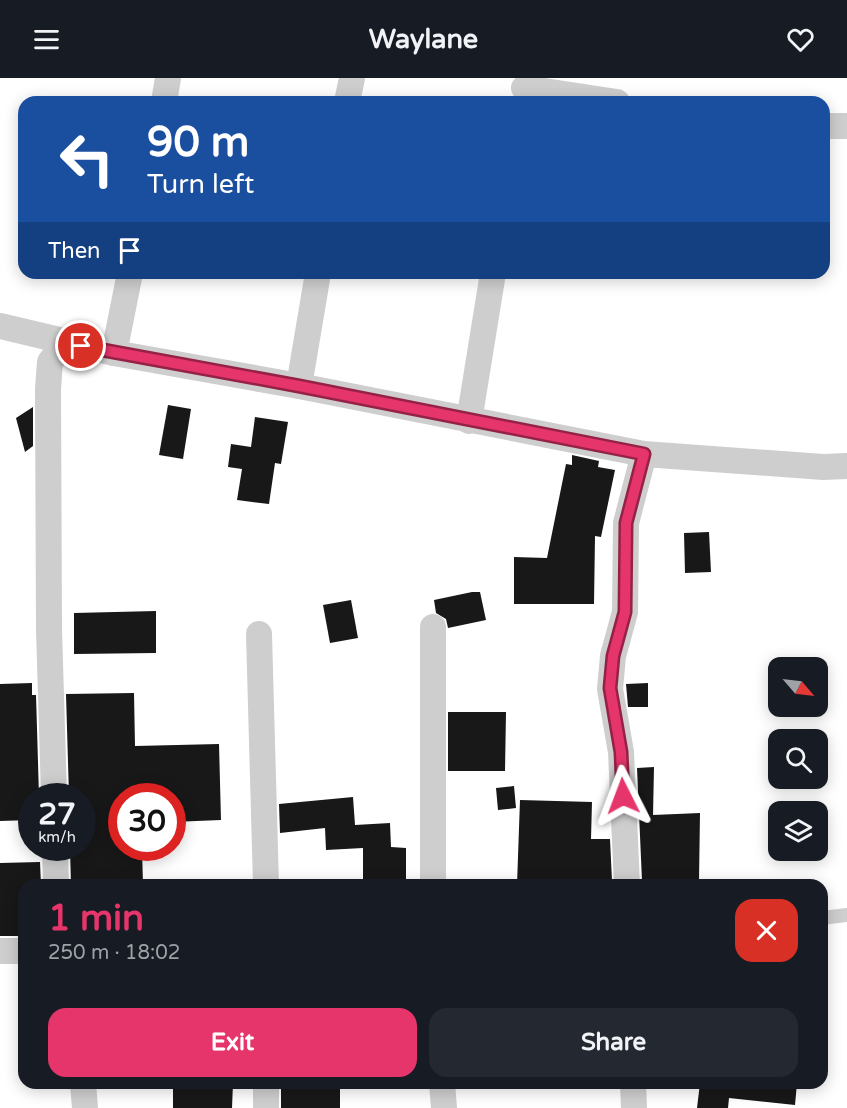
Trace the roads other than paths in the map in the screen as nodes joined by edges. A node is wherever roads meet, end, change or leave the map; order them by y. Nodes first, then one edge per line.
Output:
1 (168, 78) edge
2 (352, 78) edge
3 (524, 89) edge
4 (165, 96) edge
5 (348, 96) edge
6 (574, 96) edge
7 (830, 126) edge
8 (847, 126) edge
9 (129, 279) edge
10 (317, 279) edge
11 (493, 279) edge
12 (0, 326) edge
13 (64, 343) junction
14 (114, 353) junction
15 (299, 386) junction
16 (469, 421) junction
17 (644, 454) junction
18 (847, 466) edge
19 (433, 627) dead end
20 (259, 634) dead end
21 (54, 783) edge
22 (55, 861) edge
23 (56, 879) edge
24 (266, 879) edge
25 (433, 879) edge
26 (627, 879) edge
27 (847, 915) edge
28 (828, 917) edge
29 (0, 951) edge
30 (18, 951) edge
31 (83, 1089) edge
32 (266, 1089) edge
33 (442, 1089) edge
34 (633, 1089) edge
35 (85, 1108) edge
36 (266, 1108) edge
37 (444, 1108) edge
38 (634, 1108) edge

1 - 4 street
2 - 5 street
3 - 6 street
7 - 8 street
9 - 14 street
10 - 15 street
11 - 16 street
12 - 13 street
13 - 14 street
13 - 21 street
14 - 15 street
15 - 16 street
16 - 17 street
17 - 18 street
17 - 26 street
19 - 25 street
20 - 24 street
22 - 23 street
27 - 28 lane
29 - 30 street
31 - 35 street
32 - 36 street
33 - 37 street
34 - 38 street

